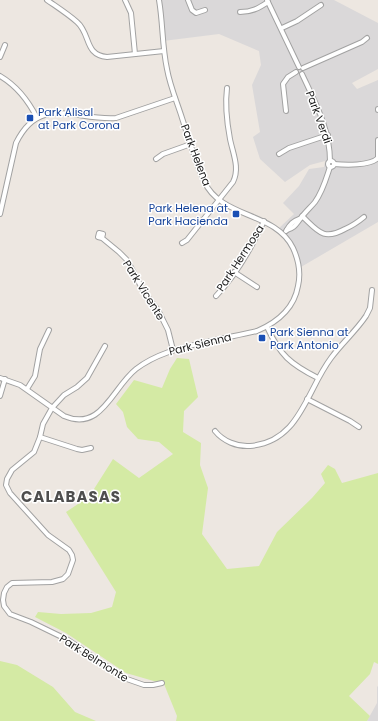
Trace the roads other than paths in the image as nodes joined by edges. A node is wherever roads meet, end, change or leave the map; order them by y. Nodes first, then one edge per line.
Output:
1 (47, 0) edge
2 (125, 0) edge
3 (159, 0) edge
4 (188, 0) edge
5 (268, 1) edge
6 (321, 5) dead end
7 (205, 10) dead end
8 (240, 12) dead end
9 (282, 28) junction
10 (367, 38) dead end
11 (5, 45) dead end
12 (164, 52) junction
13 (135, 54) junction
14 (0, 57) edge
15 (301, 67) junction
16 (296, 72) junction
17 (302, 74) junction
18 (0, 76) edge
19 (227, 88) dead end
20 (175, 98) junction
21 (286, 111) dead end
22 (36, 118) junction
23 (328, 135) junction
24 (378, 140) edge
25 (191, 144) junction
26 (279, 154) dead end
27 (156, 159) dead end
28 (331, 164) junction
29 (219, 200) junction
30 (0, 214) edge
31 (301, 217) junction
32 (364, 217) dead end
33 (264, 221) junction
34 (283, 234) junction
35 (102, 238) dead end
36 (182, 242) dead end
37 (234, 272) junction
38 (257, 287) dead end
39 (372, 290) dead end
40 (216, 296) dead end
41 (287, 311) joint
42 (267, 327) junction
43 (49, 330) dead end
44 (105, 346) dead end
45 (173, 350) junction
46 (0, 378) edge
47 (318, 378) junction
48 (5, 379) junction
49 (27, 389) junction
50 (0, 396) edge
51 (308, 398) junction
52 (52, 408) junction
53 (359, 427) dead end
54 (215, 431) dead end
55 (40, 437) junction
56 (91, 448) dead end
57 (162, 683) dead end

1 - 13 street
2 - 13 street
3 - 12 street, Park Helena
4 - 7 street
5 - 8 street
5 - 9 street
6 - 9 street
9 - 15 street
10 - 15 street
11 - 14 street
12 - 13 street
12 - 20 street, Park Helena
15 - 16 street
15 - 17 street
16 - 17 street
16 - 21 street
17 - 23 street, Park Verdi
18 - 22 street
19 - 29 street
20 - 22 street
20 - 25 street, Park Helena
22 - 30 street
23 - 26 street
23 - 28 street, Park Verdi
24 - 28 street
25 - 27 street
25 - 29 street, Park Helena
28 - 31 street, Park Verdi
29 - 33 street, Park Helena
29 - 36 street
31 - 32 street
31 - 34 street, Park Verdi
33 - 34 street, Park Helena
33 - 37 street, Park Hermosa
34 - 41 street, Park Helena
35 - 45 street, Park Vicente
37 - 38 street
37 - 40 street, Park Hermosa
39 - 47 street
41 - 42 street, Park Sienna
42 - 45 street, Park Sienna
42 - 47 street
43 - 49 street
44 - 52 street, Park Belmonte
45 - 52 street, Park Sienna
46 - 48 street, Park Sienna
47 - 51 street
48 - 49 street, Park Sienna
48 - 50 street
49 - 52 street, Park Sienna
51 - 53 street
51 - 54 street
52 - 55 street, Park Belmonte
55 - 56 street
55 - 57 street, Park Belmonte

